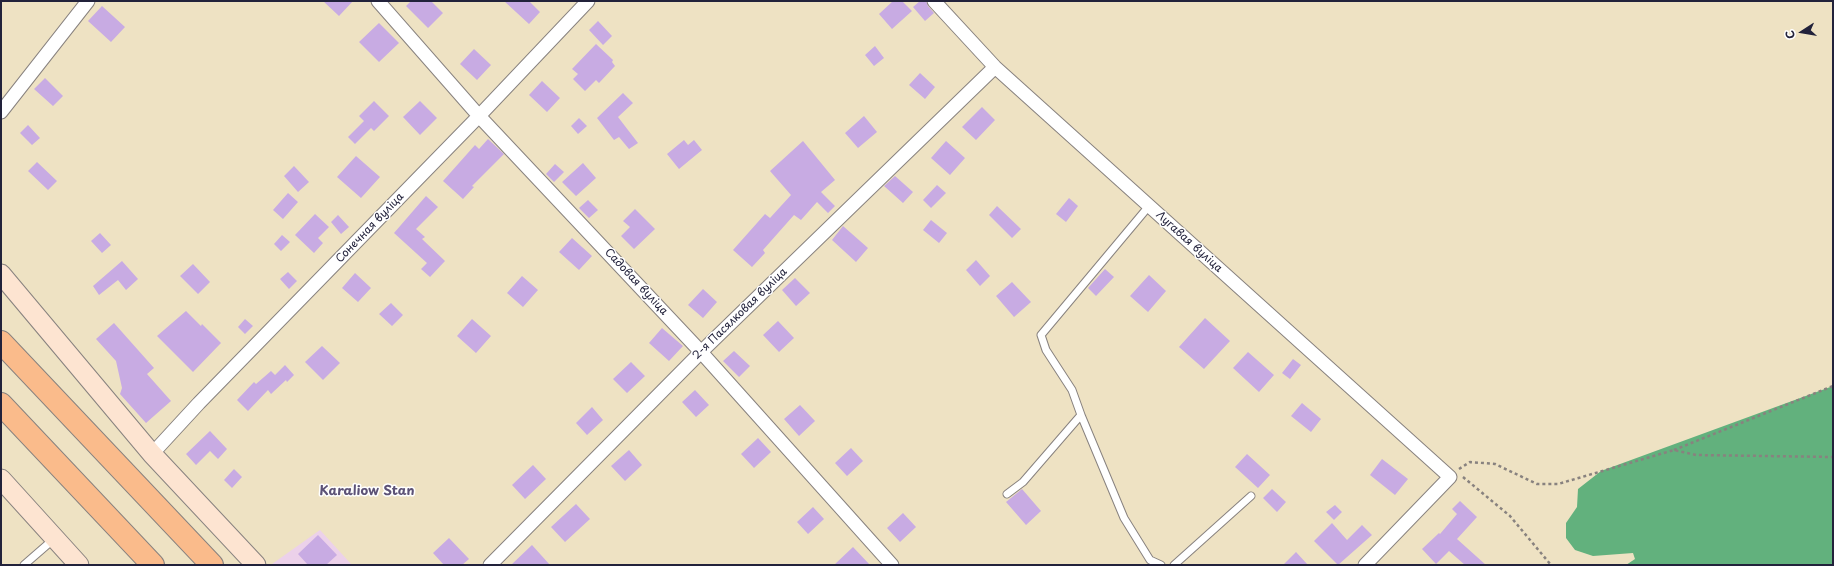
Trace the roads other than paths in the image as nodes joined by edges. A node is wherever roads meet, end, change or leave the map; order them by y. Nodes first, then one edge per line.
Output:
1 (88, 1) edge
2 (378, 1) edge
3 (588, 1) edge
4 (934, 1) edge
5 (994, 67) junction
6 (1, 112) edge
7 (479, 116) junction
8 (1149, 206) junction
9 (1, 274) edge
10 (1, 342) edge
11 (701, 352) junction
12 (1, 404) edge
13 (1081, 415) junction
14 (152, 454) junction
15 (1, 479) edge
16 (1007, 494) dead end
17 (1251, 496) dead end
18 (55, 538) junction
19 (24, 565) edge
20 (79, 565) edge
21 (153, 565) edge
22 (212, 565) edge
23 (256, 565) edge
24 (490, 565) edge
25 (892, 565) edge
26 (1161, 565) edge
27 (1174, 565) edge
28 (1365, 565) edge

1 - 6 street
2 - 7 street, Садовая вуліца
3 - 7 street, Сонечная вуліца
4 - 5 street, Лугавая вуліца
5 - 8 street, Лугавая вуліца
5 - 11 street, 2-я Пасялковая вуліца
7 - 11 street, Садовая вуліца
7 - 14 street, Сонечная вуліца
8 - 13 lane
8 - 28 street, Лугавая вуліца
9 - 14 main road
10 - 22 highway
11 - 24 street, 2-я Пасялковая вуліца
11 - 25 street, Садовая вуліца
12 - 21 highway
13 - 16 lane
13 - 26 lane
14 - 23 main road
15 - 18 main road
17 - 27 lane
18 - 19 lane
18 - 20 main road

